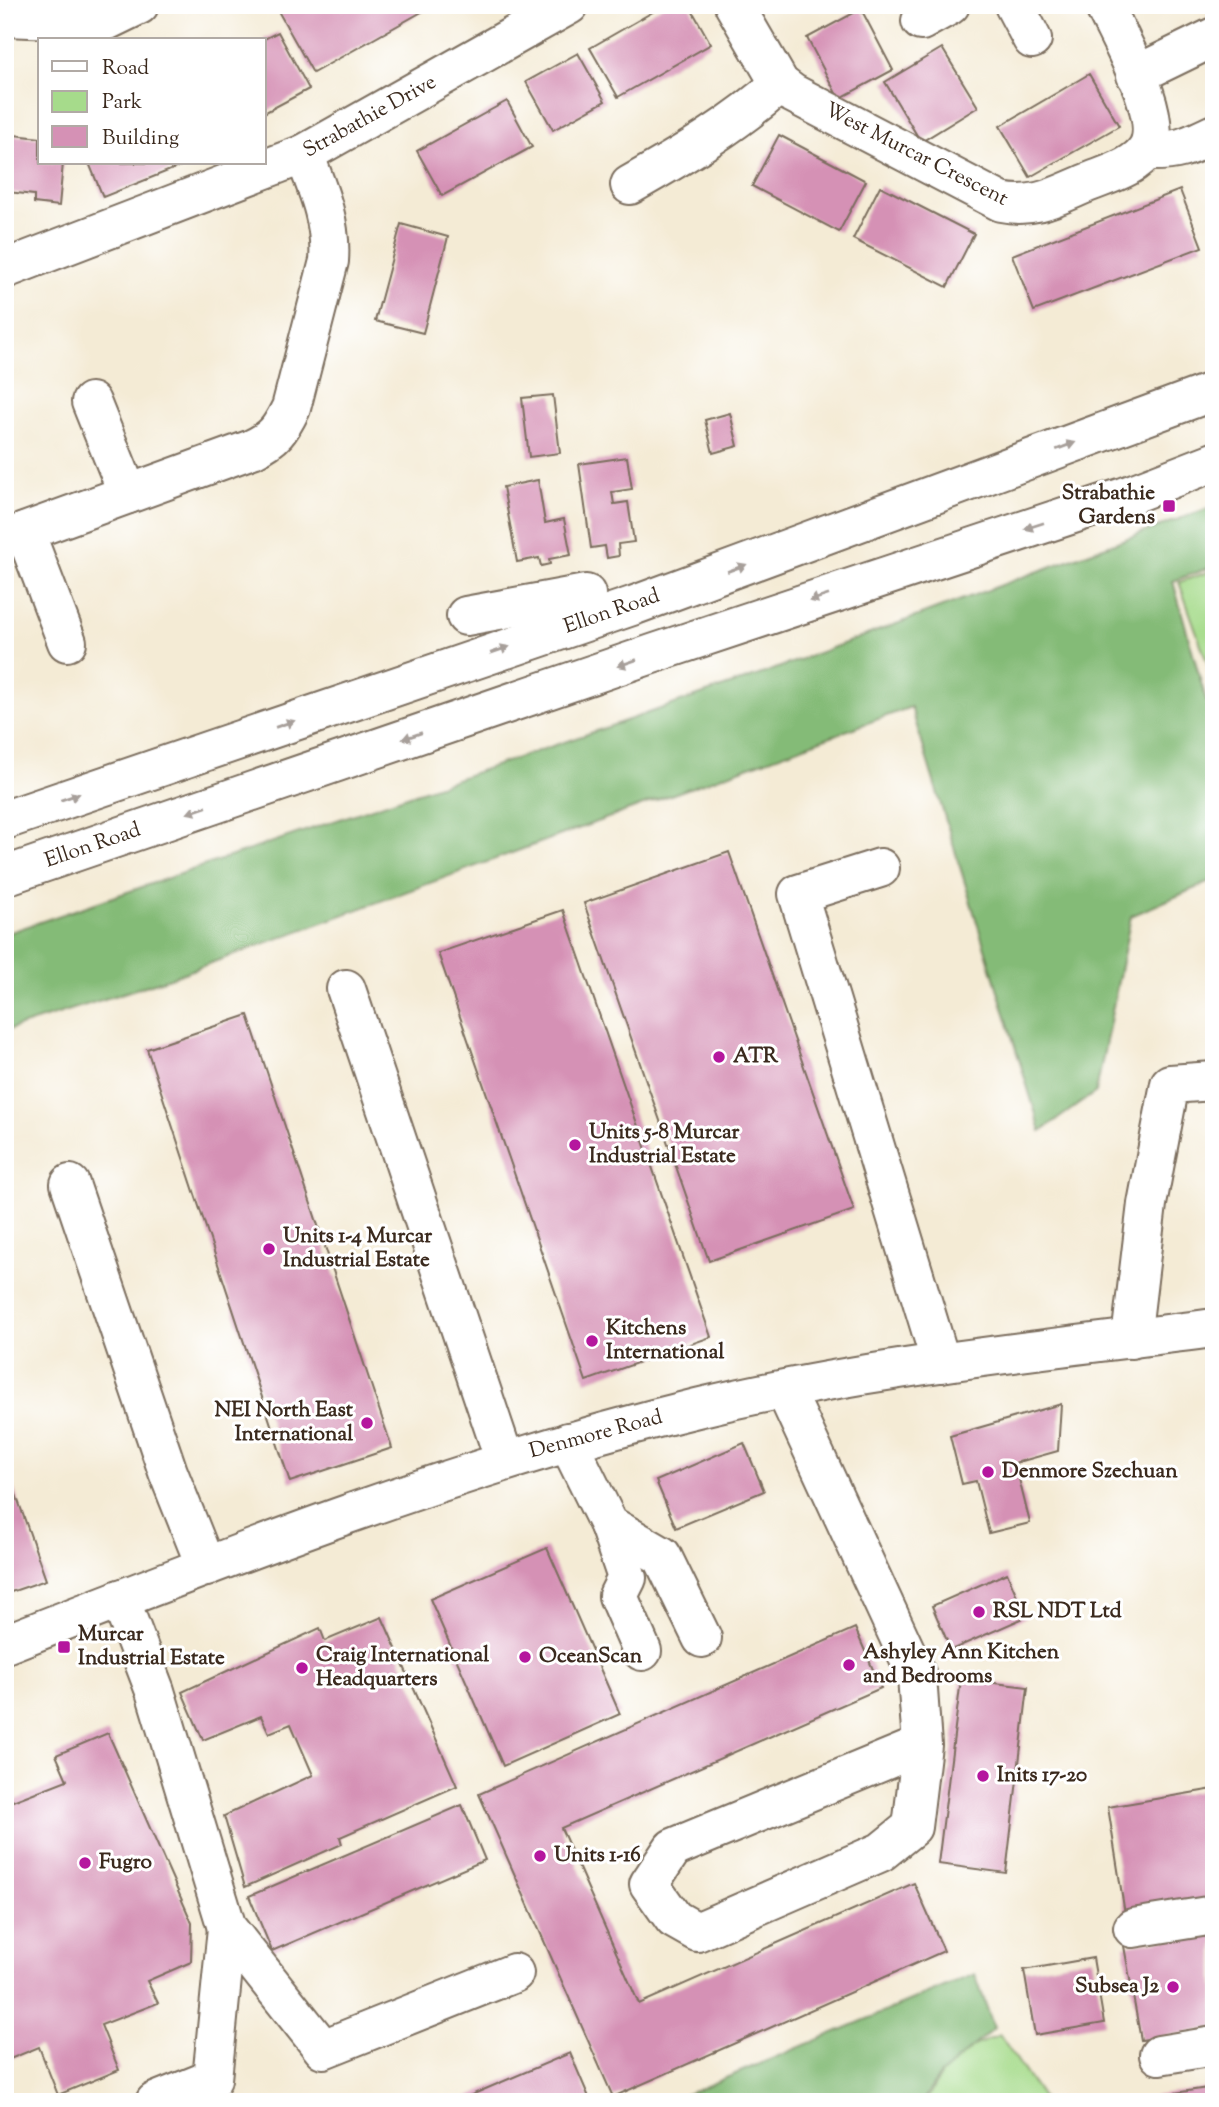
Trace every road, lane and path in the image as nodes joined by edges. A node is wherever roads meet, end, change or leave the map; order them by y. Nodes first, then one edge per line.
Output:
1 (139, 5) edge
2 (569, 5) edge
3 (734, 5) edge
4 (1014, 5) edge
5 (1104, 5) edge
6 (5, 16) edge
7 (1214, 37) edge
8 (1032, 39) dead end
9 (1136, 75) junction
10 (780, 84) junction
11 (1210, 144) edge
12 (1147, 150) junction
13 (304, 154) junction
14 (630, 185) dead end
15 (5, 269) edge
16 (1214, 391) edge
17 (91, 402) dead end
18 (1214, 462) edge
19 (128, 494) junction
20 (15, 536) edge
21 (586, 594) dead end
22 (466, 616) dead end
23 (66, 642) dead end
24 (5, 820) edge
25 (880, 868) dead end
26 (5, 876) edge
27 (346, 989) dead end
28 (1214, 1081) edge
29 (70, 1184) dead end
30 (1214, 1328) edge
31 (1131, 1339) junction
32 (941, 1363) junction
33 (785, 1390) junction
34 (568, 1442) junction
35 (505, 1461) junction
36 (609, 1525) junction
37 (206, 1567) junction
38 (120, 1599) junction
39 (702, 1638) dead end
40 (5, 1644) edge
41 (642, 1651) dead end
42 (922, 1745) junction
43 (1214, 1915) edge
44 (227, 1928) junction
45 (1133, 1928) dead end
46 (514, 1973) dead end
47 (1214, 2046) edge
48 (1159, 2055) dead end
49 (155, 2102) edge

1 - 6 street
2 - 13 street, Strabathie Drive
3 - 10 street, West Murcar Crescent
4 - 8 street
5 - 9 street
7 - 9 street
9 - 12 street
10 - 12 street, West Murcar Crescent
10 - 14 street
11 - 12 street
13 - 15 street, Strabathie Drive
13 - 19 street
24 -> 16 street, Ellon Road
17 - 19 street
18 -> 26 street, Ellon Road
19 - 20 street
20 - 23 street
21 - 22 street
25 - 32 street
27 - 35 street
28 - 31 street
29 - 37 street
30 - 31 street, Denmore Road
31 - 32 street, Denmore Road
32 - 33 street, Denmore Road
33 - 34 street, Denmore Road
33 - 42 street
34 - 35 street, Denmore Road
34 - 36 street
35 - 37 street, Denmore Road
36 - 39 street
36 - 41 street
37 - 38 street, Denmore Road
38 - 40 street, Denmore Road
38 - 44 street
42 - 42 street
43 - 45 street
44 - 46 street
44 - 49 street
47 - 48 street

